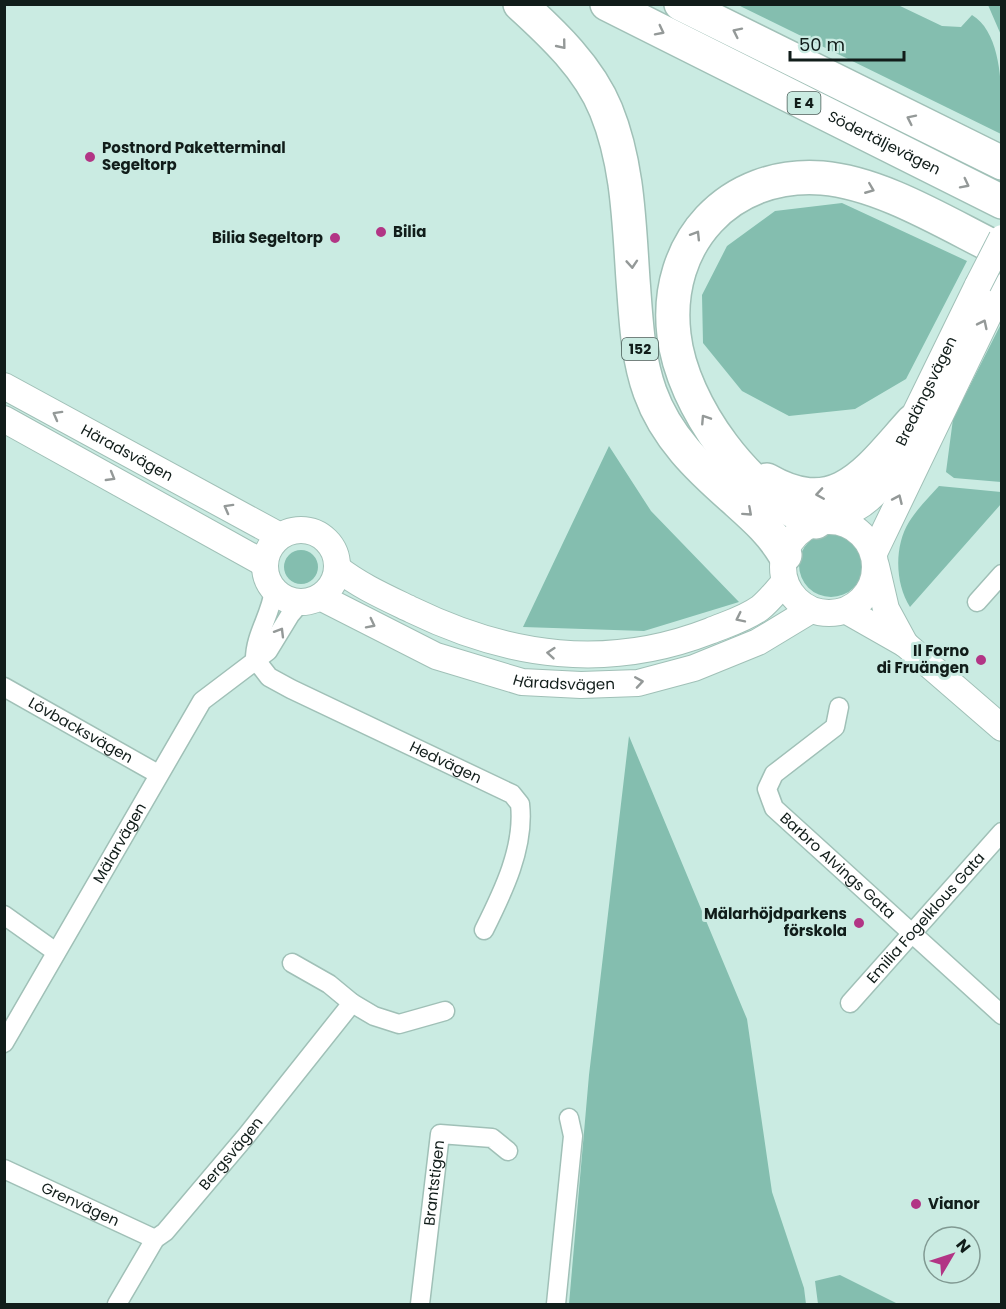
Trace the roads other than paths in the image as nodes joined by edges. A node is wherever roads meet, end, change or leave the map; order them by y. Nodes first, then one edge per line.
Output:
1 (520, 4) edge
2 (608, 4) edge
3 (681, 4) edge
4 (1002, 161) edge
5 (1002, 202) edge
6 (1002, 238) edge
7 (1002, 251) edge
8 (992, 289) edge
9 (4, 386) edge
10 (4, 419) edge
11 (913, 421) junction
12 (741, 465) junction
13 (821, 521) junction
14 (280, 536) junction
15 (875, 559) junction
16 (265, 564) junction
17 (337, 568) junction
18 (785, 568) junction
19 (1002, 574) edge
20 (274, 590) junction
21 (310, 599) junction
22 (977, 602) dead end
23 (811, 610) junction
24 (847, 611) junction
25 (905, 644) junction
26 (255, 659) junction
27 (4, 687) edge
28 (839, 707) dead end
29 (1002, 728) edge
30 (158, 774) junction
31 (1002, 832) edge
32 (4, 915) edge
33 (484, 930) dead end
34 (912, 934) junction
35 (56, 952) junction
36 (292, 963) dead end
37 (352, 1003) junction
38 (850, 1003) dead end
39 (445, 1011) dead end
40 (1002, 1015) edge
41 (4, 1043) edge
42 (569, 1118) dead end
43 (508, 1151) dead end
44 (4, 1169) edge
45 (155, 1239) junction
46 (117, 1305) edge
47 (420, 1305) edge
48 (556, 1305) edge

1 -> 18 highway, 152
2 -> 5 highway, Södertäljevägen / E 4
4 -> 3 highway, E 4
6 - 8 main road, Bredängsvägen, bridge
12 -> 7 highway
8 - 11 main road, Bredängsvägen
15 -> 8 main road, Bredängsvägen
14 -> 9 main road, Häradsvägen
10 -> 16 main road, Häradsvägen
11 -> 12 highway
11 - 13 main road, Bredängsvägen
12 - 13 highway
13 - 15 main road
13 - 18 main road
14 - 16 main road
14 - 17 main road
15 - 24 main road
15 - 25 main road
16 - 20 main road
18 -> 17 main road, Häradsvägen
17 - 21 main road
18 - 23 main road
19 - 22 street
20 - 21 main road
20 - 26 street
21 -> 23 main road, Häradsvägen
26 -> 21 street, Mälarvägen
23 - 24 main road
24 - 25 main road
25 - 29 main road
26 - 30 street, Mälarvägen
26 - 33 street, Hedvägen
27 - 30 street, Lövbacksvägen
28 - 34 street, Barbro Alvings Gata
30 - 35 street, Mälarvägen
31 - 34 street, Emilia Fogelklous Gata
32 - 35 street
34 - 38 street, Emilia Fogelklous Gata
34 - 40 street, Barbro Alvings Gata
35 - 41 street, Mälarvägen
36 - 37 street
37 - 39 street
37 - 45 street, Bergsvägen
42 - 48 street
43 - 47 street, Brantstigen
44 - 45 street, Grenvägen
45 - 46 street, Bergsvägen

